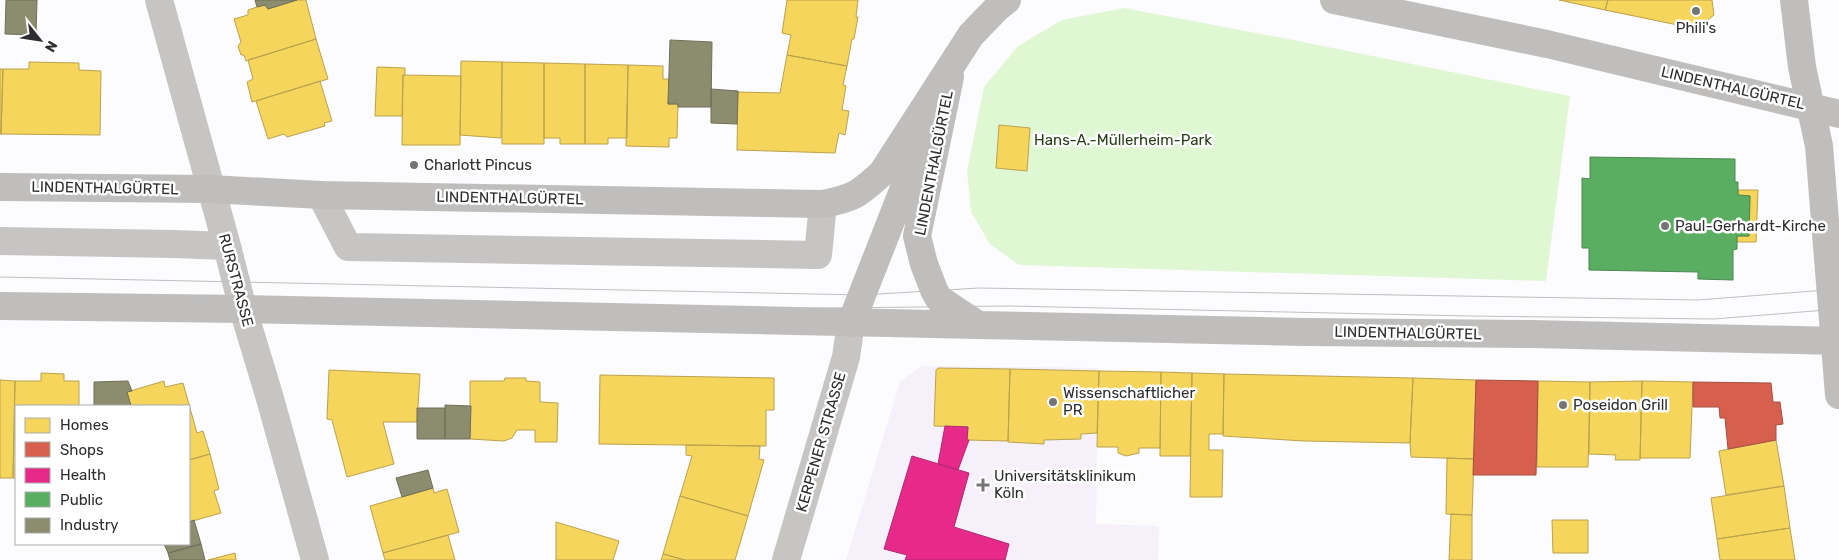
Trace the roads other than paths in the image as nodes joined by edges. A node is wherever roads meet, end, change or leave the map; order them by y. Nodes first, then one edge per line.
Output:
1 (159, 0) edge
2 (1334, 0) edge
3 (1794, 0) edge
4 (999, 3) edge
5 (952, 66) junction
6 (1810, 107) junction
7 (1839, 114) edge
8 (0, 187) edge
9 (210, 189) junction
10 (321, 195) junction
11 (822, 204) junction
12 (0, 242) edge
13 (227, 246) junction
14 (0, 306) edge
15 (243, 309) junction
16 (851, 323) junction
17 (978, 325) junction
18 (1837, 341) edge
19 (1839, 395) edge
20 (314, 560) edge
21 (786, 560) edge

1 - 9 street, RURSTRASSE
2 - 6 main road, LINDENTHALGÜRTEL
3 - 6 main road
4 - 5 main road, LINDENTHALGÜRTEL
5 - 11 main road, LINDENTHALGÜRTEL
5 - 16 main road, LINDENTHALGÜRTEL
5 - 17 main road, LINDENTHALGÜRTEL
6 - 7 main road, LINDENTHALGÜRTEL
6 - 18 main road
8 - 9 main road, LINDENTHALGÜRTEL
9 - 10 main road, LINDENTHALGÜRTEL
9 - 13 street, RURSTRASSE
10 - 11 main road, LINDENTHALGÜRTEL
10 - 11 street
12 - 13 street
13 - 15 street, RURSTRASSE
14 - 15 main road, LINDENTHALGÜRTEL
15 - 16 main road, LINDENTHALGÜRTEL
15 - 20 street, RURSTRASSE
16 - 17 main road, LINDENTHALGÜRTEL
16 - 21 street, KERPENER STRASSE
17 - 18 main road, LINDENTHALGÜRTEL
18 - 19 main road

